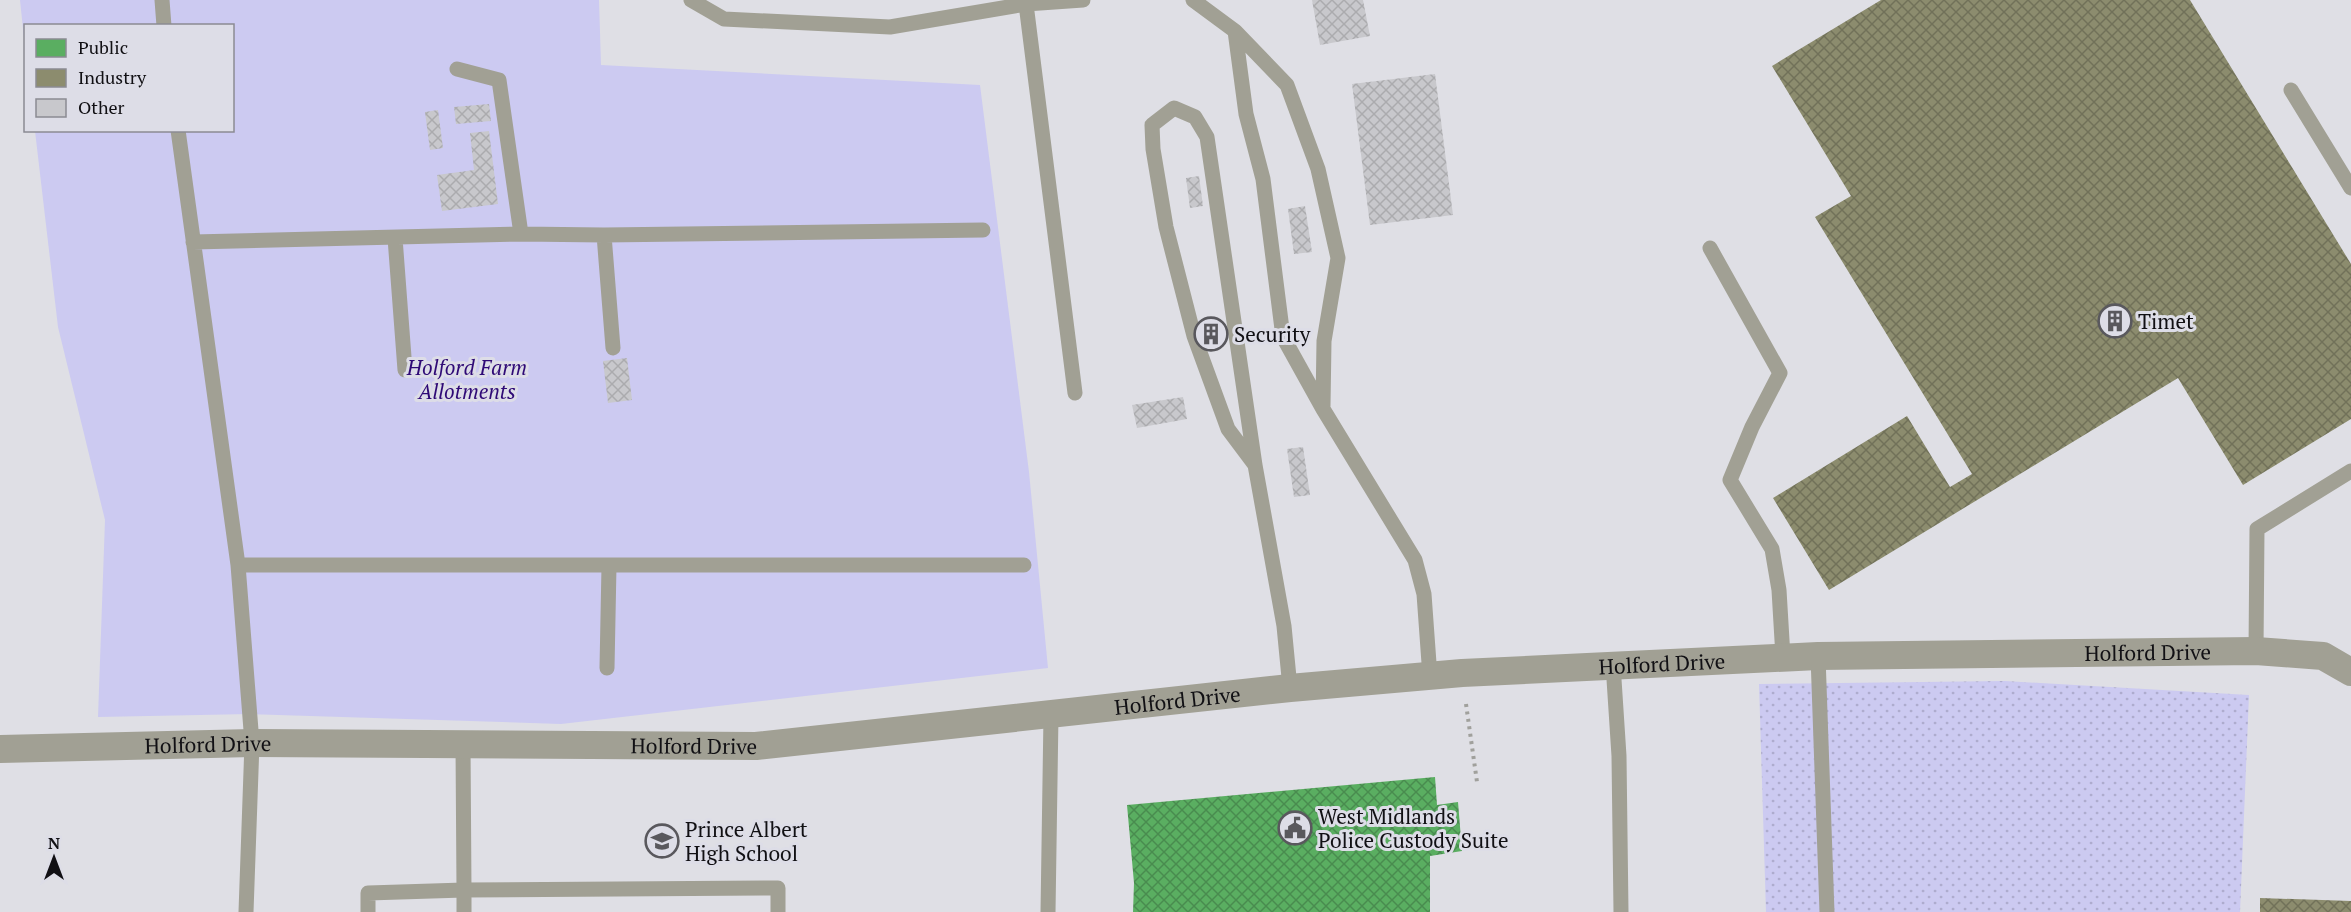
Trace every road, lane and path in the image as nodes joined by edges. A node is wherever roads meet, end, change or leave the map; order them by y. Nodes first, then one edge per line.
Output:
1 (162, 0) edge
2 (691, 0) edge
3 (1083, 0) edge
4 (1193, 0) edge
5 (1026, 4) junction
6 (164, 24) edge
7 (1234, 31) junction
8 (457, 69) dead end
9 (2291, 90) dead end
10 (178, 132) edge
11 (2351, 188) edge
12 (983, 230) dead end
13 (520, 234) junction
14 (604, 235) junction
15 (395, 238) junction
16 (193, 242) junction
17 (1710, 248) dead end
18 (613, 348) dead end
19 (405, 370) dead end
20 (1075, 393) dead end
21 (1323, 409) junction
22 (1255, 465) junction
23 (2351, 471) edge
24 (238, 565) junction
25 (1024, 565) dead end
26 (609, 566) junction
27 (2256, 651) junction
28 (1818, 656) junction
29 (1783, 657) junction
30 (1613, 664) junction
31 (607, 668) dead end
32 (2351, 672) edge
33 (1462, 673) junction
34 (1430, 677) junction
35 (1290, 688) junction
36 (1051, 715) junction
37 (252, 743) junction
38 (463, 744) junction
39 (0, 749) edge
40 (1477, 782) dead end
41 (464, 890) junction
42 (246, 912) edge
43 (368, 912) edge
44 (464, 912) edge
45 (778, 912) edge
46 (1048, 912) edge
47 (1621, 912) edge
48 (1827, 912) edge

1 - 6 lane
2 - 5 lane
3 - 5 lane
4 - 7 lane
5 - 20 lane
7 - 21 lane
7 - 21 lane
8 - 13 lane
9 - 11 lane
10 - 16 lane
12 - 14 lane
13 - 14 lane
13 - 15 lane
14 - 18 lane
15 - 16 lane
15 - 19 lane
16 - 24 lane
17 - 29 lane
21 - 34 lane
22 - 22 lane
22 - 35 lane
23 - 27 lane
24 - 26 lane
24 - 37 lane
25 - 26 lane
26 - 31 lane
27 - 28 street, Holford Drive
27 - 32 street, Holford Drive
28 - 29 street, Holford Drive
28 - 48 lane
29 - 30 street, Holford Drive
30 - 33 street, Holford Drive
30 - 47 lane
33 - 34 street, Holford Drive
33 - 40 path
34 - 35 street, Holford Drive
35 - 36 street, Holford Drive
36 - 38 street, Holford Drive
36 - 46 lane
37 - 38 street, Holford Drive
37 - 39 street, Holford Drive
37 - 42 lane
38 - 41 lane
41 - 43 lane
41 - 44 lane
41 - 45 lane

